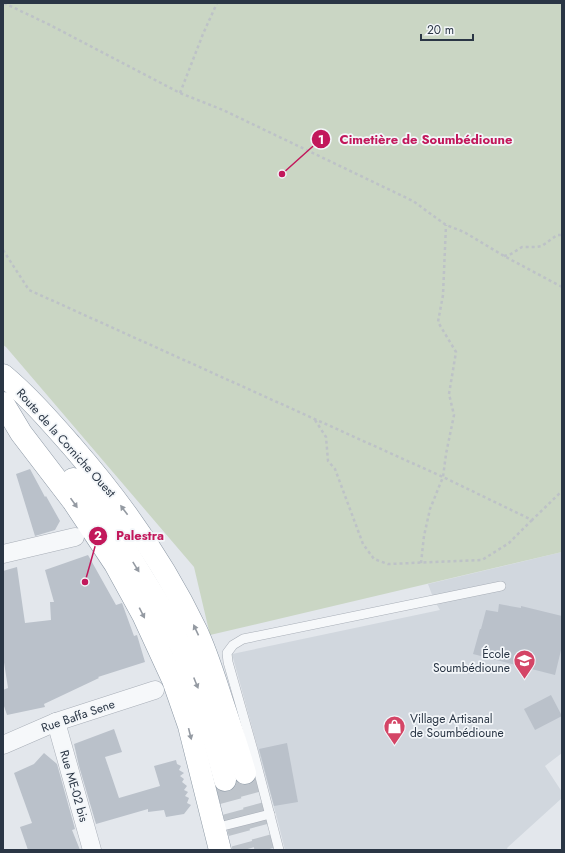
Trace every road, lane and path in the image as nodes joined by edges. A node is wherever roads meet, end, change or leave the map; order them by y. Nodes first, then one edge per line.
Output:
1 (4, 3) edge
2 (217, 3) edge
3 (180, 93) junction
4 (446, 225) junction
5 (562, 235) edge
6 (3, 250) edge
7 (504, 256) junction
8 (562, 287) edge
9 (3, 375) edge
10 (3, 402) edge
11 (315, 419) junction
12 (443, 477) junction
13 (562, 491) edge
14 (532, 520) junction
15 (75, 537) dead end
16 (3, 554) edge
17 (421, 563) junction
18 (501, 586) dead end
19 (155, 690) dead end
20 (56, 722) junction
21 (3, 745) edge
22 (246, 773) tunnel mouth
23 (225, 780) tunnel mouth
24 (270, 814) junction
25 (215, 828) junction
26 (92, 850) edge
27 (220, 850) edge
28 (279, 850) edge

1 - 3 path
2 - 3 path
3 - 4 path
4 - 7 path
4 - 12 path
5 - 7 path
6 - 11 path
7 - 8 path
22 -> 9 highway, Route de la Corniche Ouest
10 -> 23 highway, Route de la Corniche Ouest
10 -> 25 highway
11 - 12 path
11 - 17 path
12 - 14 path
12 - 17 path
13 - 14 path
14 - 17 path
15 - 16 street
18 - 24 lane
19 - 20 street, Rue Baffa Sene
20 - 21 street, Rue Baffa Sene
20 - 26 street, Rue ME-02 bis
24 - 25 lane
24 - 28 lane
25 - 27 highway

